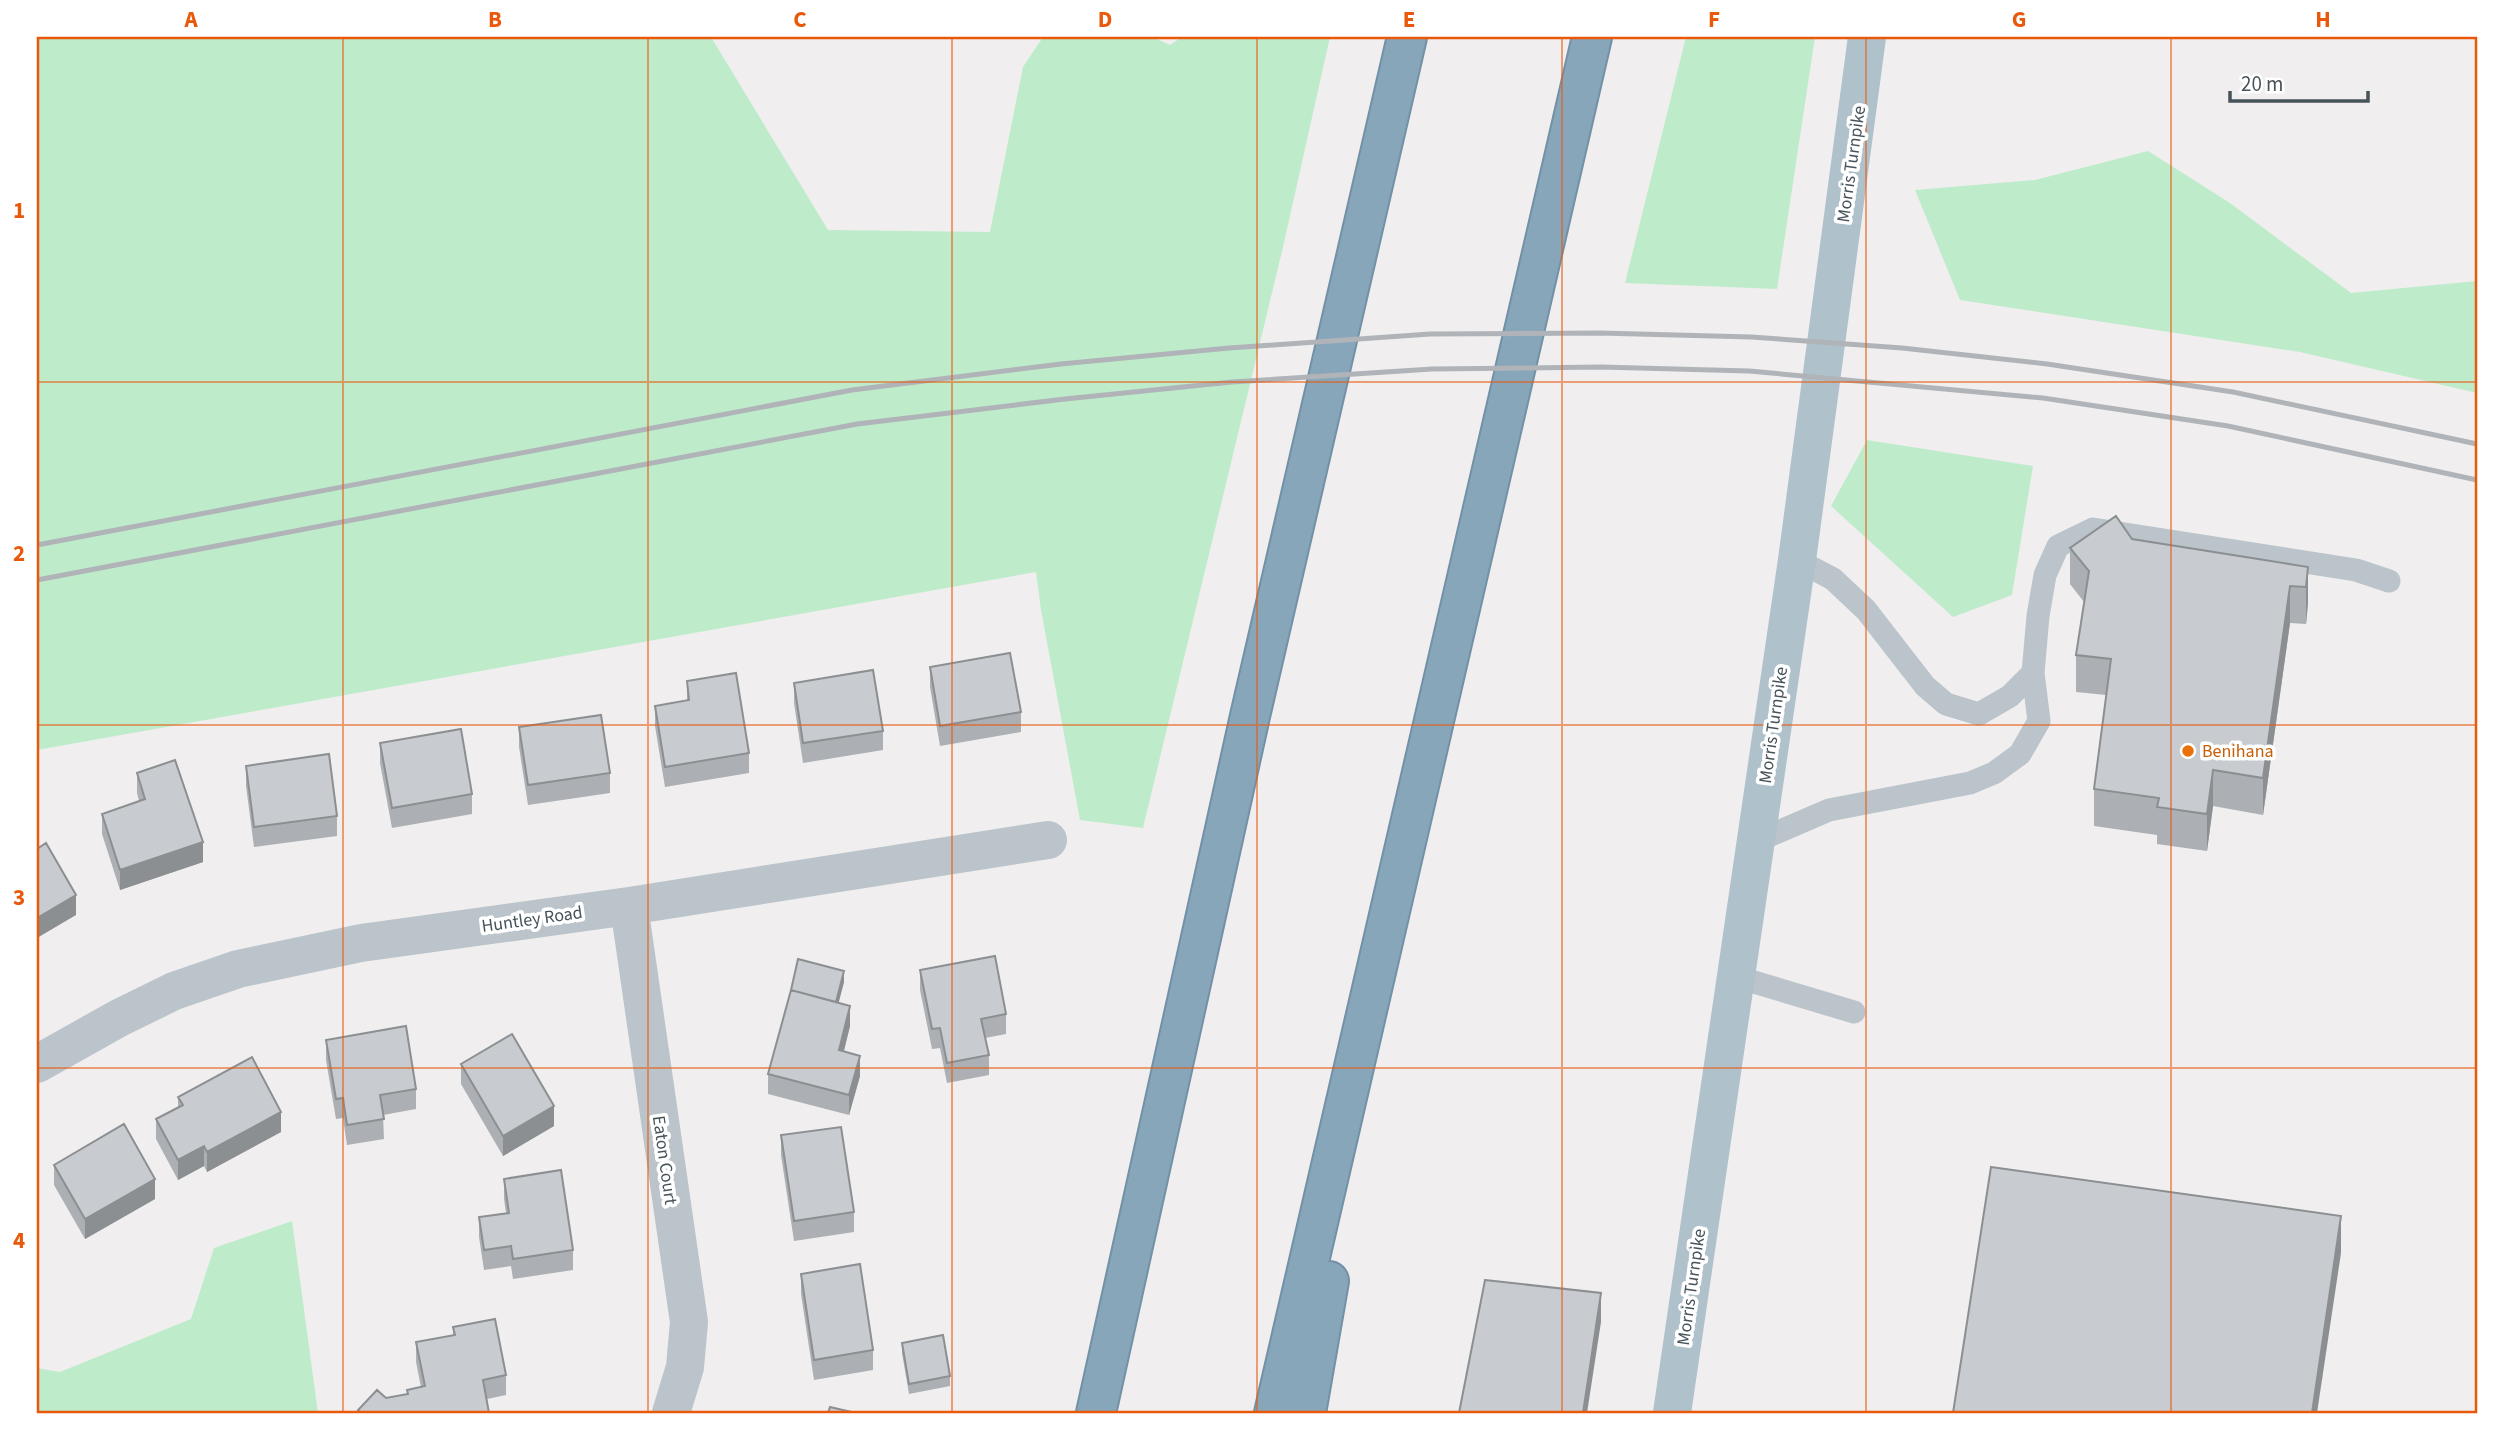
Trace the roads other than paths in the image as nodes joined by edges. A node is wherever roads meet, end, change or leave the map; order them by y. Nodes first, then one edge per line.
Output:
1 (1407, 37) edge
2 (1592, 37) edge
3 (1867, 37) edge
4 (1797, 560) junction
5 (2389, 581) dead end
6 (2033, 673) junction
7 (1418, 785) junction
8 (1048, 840) dead end
9 (1757, 841) junction
10 (629, 906) junction
11 (1737, 977) junction
12 (1854, 1012) dead end
13 (37, 1064) edge
14 (671, 1413) edge
15 (1096, 1413) edge
16 (1274, 1413) edge
17 (1306, 1413) edge
18 (1672, 1413) edge

1 - 15 highway
2 - 7 highway
3 - 4 main road, Morris Turnpike
4 - 6 lane
4 - 9 main road, Morris Turnpike
5 - 6 lane
6 - 9 lane
7 - 16 highway
7 - 17 highway
8 - 10 street, Huntley Road
9 - 11 main road, Morris Turnpike
10 - 13 street, Huntley Road
10 - 14 street, Eaton Court
11 - 12 lane
11 - 18 main road, Morris Turnpike

